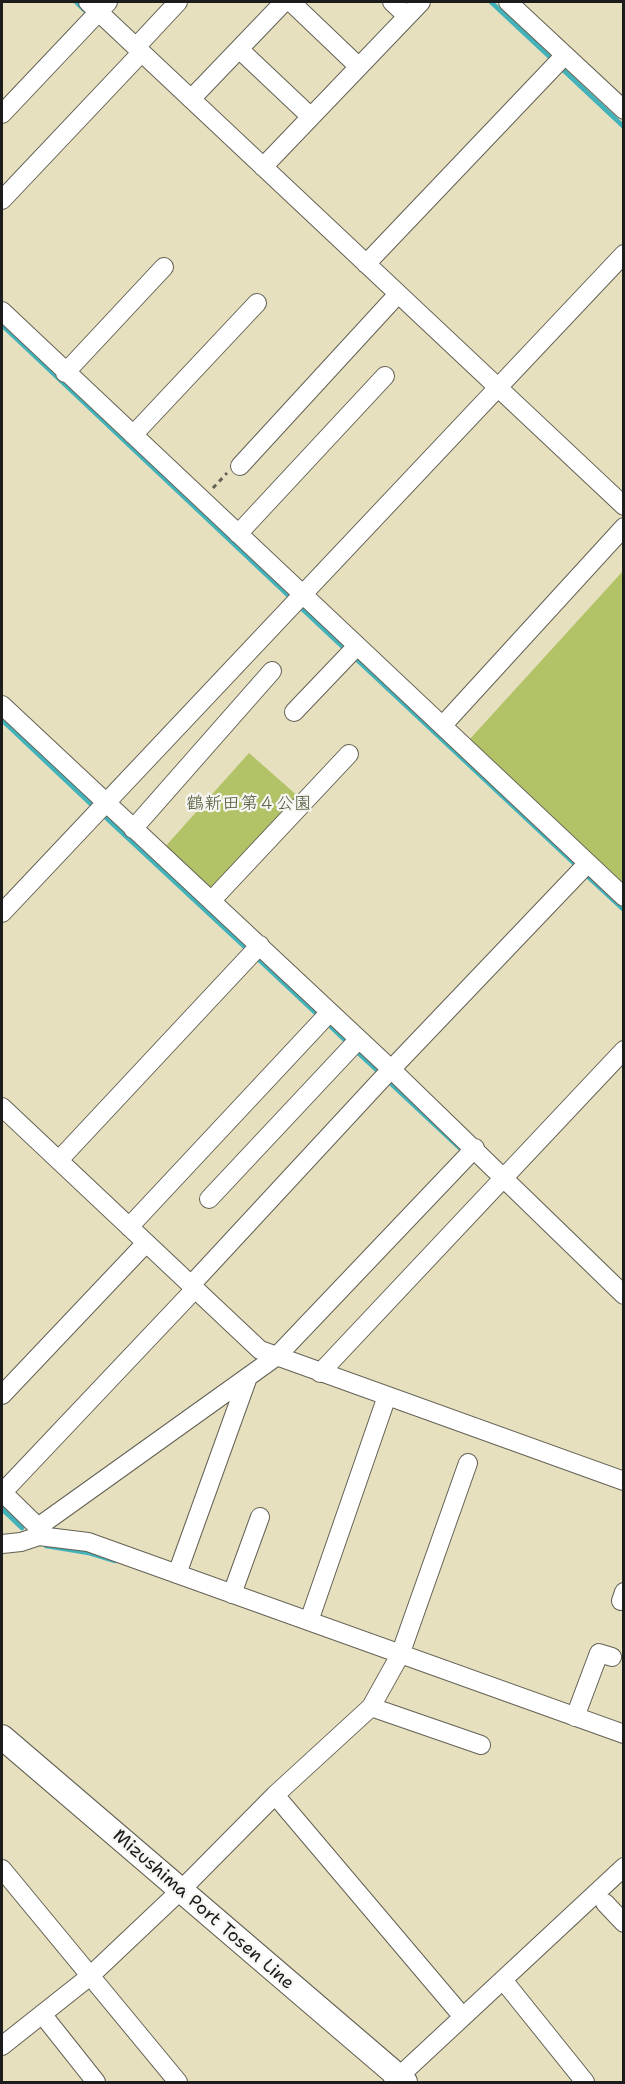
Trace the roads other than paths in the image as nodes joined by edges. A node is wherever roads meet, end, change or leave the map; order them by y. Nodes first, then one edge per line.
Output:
1 (178, 2) edge
2 (284, 2) edge
3 (291, 2) edge
4 (392, 2) edge
5 (421, 2) edge
6 (508, 2) edge
7 (96, 10) edge
8 (407, 16) junction
9 (239, 48) junction
10 (137, 54) junction
11 (560, 61) junction
12 (359, 67) junction
13 (191, 99) junction
14 (624, 110) edge
15 (2, 114) edge
16 (311, 117) junction
17 (263, 167) junction
18 (2, 200) edge
19 (624, 254) edge
20 (366, 264) junction
21 (164, 267) dead end
22 (394, 298) junction
23 (257, 303) dead end
24 (2, 311) edge
25 (65, 373) junction
26 (385, 376) dead end
27 (494, 391) junction
28 (133, 435) junction
29 (240, 466) road end
30 (624, 506) edge
31 (624, 527) edge
32 (238, 534) junction
33 (297, 601) junction
34 (352, 651) junction
35 (272, 671) dead end
36 (2, 705) edge
37 (294, 712) dead end
38 (443, 725) junction
39 (349, 754) dead end
40 (101, 808) junction
41 (134, 829) junction
42 (583, 868) junction
43 (624, 897) edge
44 (212, 900) junction
45 (2, 913) edge
46 (255, 951) junction
47 (325, 1017) junction
48 (354, 1044) junction
49 (624, 1050) edge
50 (387, 1075) junction
51 (4, 1115) edge
52 (470, 1153) junction
53 (59, 1160) junction
54 (499, 1181) junction
55 (209, 1199) dead end
56 (129, 1227) junction
57 (146, 1243) junction
58 (193, 1287) junction
59 (624, 1295) edge
60 (277, 1356) junction
61 (320, 1373) junction
62 (248, 1377) junction
63 (2, 1395) edge
64 (387, 1396) junction
65 (468, 1463) dead end
66 (624, 1481) edge
67 (2, 1492) edge
68 (260, 1517) dead end
69 (38, 1531) junction
70 (2, 1544) edge
71 (177, 1574) junction
72 (232, 1594) junction
73 (309, 1621) junction
74 (599, 1653) dead end
75 (398, 1659) junction
76 (370, 1707) junction
77 (575, 1717) junction
78 (624, 1734) edge
79 (2, 1737) edge
80 (481, 1745) dead end
81 (275, 1795) junction
82 (624, 1867) edge
83 (2, 1869) edge
84 (181, 1890) junction
85 (605, 1903) dead end
86 (624, 1923) edge
87 (89, 1977) junction
88 (503, 1980) junction
89 (42, 2014) junction
90 (463, 2017) junction
91 (2, 2046) edge
92 (399, 2081) edge
93 (96, 2082) edge
94 (178, 2082) edge
95 (585, 2082) edge

1 - 10 street
2 - 9 street
3 - 12 street
4 - 8 street
5 - 8 street
6 - 11 street
7 - 10 street
7 - 15 street
8 - 12 street
9 - 13 street
9 - 16 street
10 - 13 street
10 - 18 street
11 - 14 street
11 - 20 street
12 - 16 street
13 - 17 street
16 - 17 street
17 - 20 street
19 - 27 street
20 - 22 street
21 - 25 street
22 - 27 street
22 - 29 street
23 - 28 street
24 - 25 street
25 - 28 street
26 - 32 street
27 - 30 street
27 - 33 street
28 - 32 street
31 - 38 street
32 - 33 street
33 - 34 street
33 - 40 street
34 - 37 street
34 - 38 street
35 - 41 street
36 - 40 street
38 - 42 street
39 - 44 street
40 - 41 street
40 - 45 street
41 - 44 street
42 - 43 street
42 - 50 street
44 - 46 street
46 - 47 street
46 - 53 street
47 - 48 street
47 - 56 street
48 - 50 street
48 - 55 street
49 - 54 street
50 - 52 street
50 - 58 street
51 - 53 street
52 - 54 street
52 - 60 street
53 - 56 street
54 - 59 street
54 - 61 street
56 - 57 street
57 - 58 street
57 - 63 street
58 - 60 street
58 - 67 street
60 - 61 street
60 - 62 street
61 - 64 street
62 - 69 street
62 - 71 street
64 - 66 street
64 - 73 street
65 - 75 street
67 - 69 street
68 - 72 street
69 - 70 street
69 - 71 street
71 - 72 street
72 - 73 street
73 - 75 street
74 - 77 street
75 - 76 street
75 - 77 street
76 - 80 street
76 - 81 street
77 - 78 street
79 - 84 main road, Mizushima Port Tosen Line
81 - 84 street
81 - 90 street
82 - 88 street
83 - 87 street
84 - 87 street
84 - 92 main road, Mizushima Port Tosen Line
85 - 86 street
87 - 89 street
87 - 94 street
88 - 90 street
88 - 95 street
89 - 91 street
89 - 93 street
90 - 92 street

